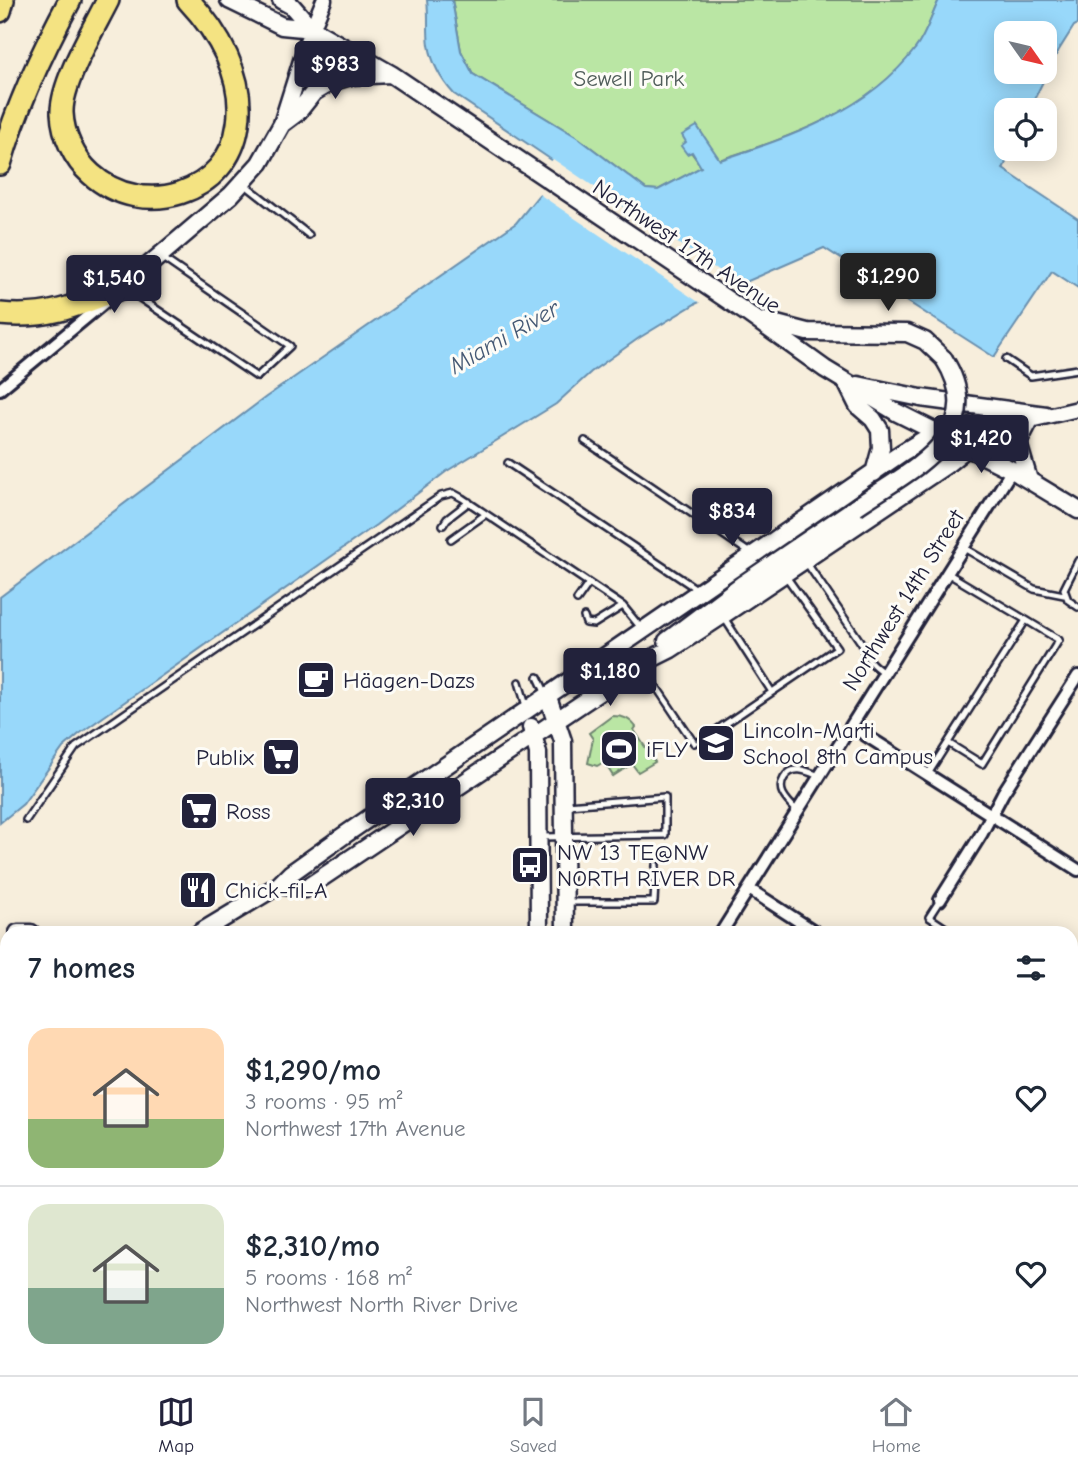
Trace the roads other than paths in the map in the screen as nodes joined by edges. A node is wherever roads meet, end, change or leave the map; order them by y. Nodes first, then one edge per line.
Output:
1 (3, 0) edge
2 (70, 0) edge
3 (108, 0) edge
4 (188, 0) edge
5 (229, 0) edge
6 (281, 0) edge
7 (324, 0) edge
8 (0, 11) edge
9 (312, 29) junction
10 (391, 74) junction
11 (282, 124) junction
12 (0, 164) edge
13 (243, 183) junction
14 (309, 235) dead end
15 (160, 255) junction
16 (123, 286) junction
17 (747, 313) junction
18 (0, 314) edge
19 (1006, 359) dead end
20 (1078, 369) edge
21 (845, 382) junction
22 (0, 389) edge
23 (1078, 409) edge
24 (1038, 418) junction
25 (936, 432) junction
26 (585, 441) dead end
27 (968, 447) junction
28 (508, 463) dead end
29 (1012, 470) junction
30 (874, 473) junction
31 (1029, 480) junction
32 (469, 502) junction
33 (1078, 510) edge
34 (486, 514) junction
35 (443, 525) dead end
36 (451, 539) dead end
37 (963, 547) junction
38 (753, 556) junction
39 (804, 560) junction
40 (1078, 561) edge
41 (784, 573) junction
42 (947, 573) junction
43 (589, 583) junction
44 (701, 592) junction
45 (1064, 595) junction
46 (577, 600) dead end
47 (623, 606) junction
48 (1078, 607) edge
49 (723, 615) junction
50 (584, 618) dead end
51 (1026, 620) junction
52 (644, 631) junction
53 (641, 664) junction
54 (884, 673) junction
55 (1078, 676) edge
56 (538, 677) dead end
57 (519, 682) dead end
58 (772, 692) junction
59 (548, 697) junction
60 (528, 711) junction
61 (557, 721) junction
62 (851, 726) junction
63 (533, 736) junction
64 (948, 743) junction
65 (928, 774) junction
66 (819, 776) junction
67 (564, 805) junction
68 (797, 811) junction
69 (992, 814) junction
70 (26, 820) dead end
71 (564, 836) junction
72 (538, 837) junction
73 (656, 864) dead end
74 (1078, 870) edge
75 (279, 885) junction
76 (749, 889) junction
77 (940, 900) joint
78 (564, 902) junction
79 (211, 926) edge
80 (539, 926) edge
81 (565, 926) edge
82 (725, 926) edge
83 (806, 926) edge
84 (942, 926) edge

1 - 8 highway
2 - 12 highway
3 - 4 highway
5 - 9 main road, Northwest 17th Avenue
6 - 9 main road, Northwest 17th Avenue
7 - 9 street
9 - 10 main road, Northwest 17th Avenue
9 - 11 main road
10 - 11 main road
10 - 17 main road, Northwest 17th Avenue
11 - 13 main road
13 - 14 lane
13 - 15 main road
15 - 16 main road
15 - 16 lane
16 - 18 highway
16 - 22 street
17 - 21 main road, Northwest 17th Avenue
17 - 53 main road, bridge
19 - 20 lane
21 - 24 main road
21 - 25 main road, Northwest 17th Avenue
21 - 30 main road
23 - 24 street
24 - 25 street
24 - 27 street
24 - 31 main road
25 - 27 main road, Northwest 17th Avenue
25 - 30 main road
26 - 38 lane
27 - 29 main road, Northwest 17th Avenue
27 - 39 main road
28 - 44 lane
29 - 31 main road, Northwest 17th Avenue
29 - 37 street, Northwest 14th Street
30 - 38 main road
31 - 33 main road, Northwest 17th Avenue
32 - 34 lane
32 - 35 lane
32 - 70 lane
34 - 36 lane
34 - 43 lane
37 - 42 street, Northwest 14th Street
37 - 45 lane
38 - 44 main road
39 - 41 main road
39 - 54 lane
40 - 45 lane
41 - 49 main road
41 - 58 lane
42 - 51 lane
42 - 54 street, Northwest 14th Street
43 - 46 lane
43 - 47 lane
44 - 52 main road
45 - 48 lane
47 - 50 lane
47 - 52 lane
49 - 53 main road
49 - 58 lane
51 - 64 lane
51 - 64 lane
52 - 59 main road
53 - 58 lane
53 - 61 main road
54 - 62 street, Northwest 14th Street
55 - 69 street
56 - 59 lane
57 - 60 lane
59 - 60 main road
59 - 61 main road
60 - 63 main road
60 - 75 main road
61 - 63 main road
61 - 67 main road
62 - 65 street
62 - 66 street, Northwest 14th Street
63 - 72 main road
63 - 75 main road
64 - 65 lane
65 - 69 street
66 - 68 street, Northwest 14th Street
66 - 68 lane
67 - 71 main road
67 - 71 lane
68 - 76 street, Northwest 14th Street
69 - 74 street
69 - 77 street
71 - 72 lane
71 - 78 main road
72 - 80 main road
73 - 78 lane
75 - 79 main road
76 - 82 street, Northwest 14th Street
76 - 83 street
77 - 84 lane
78 - 81 main road

